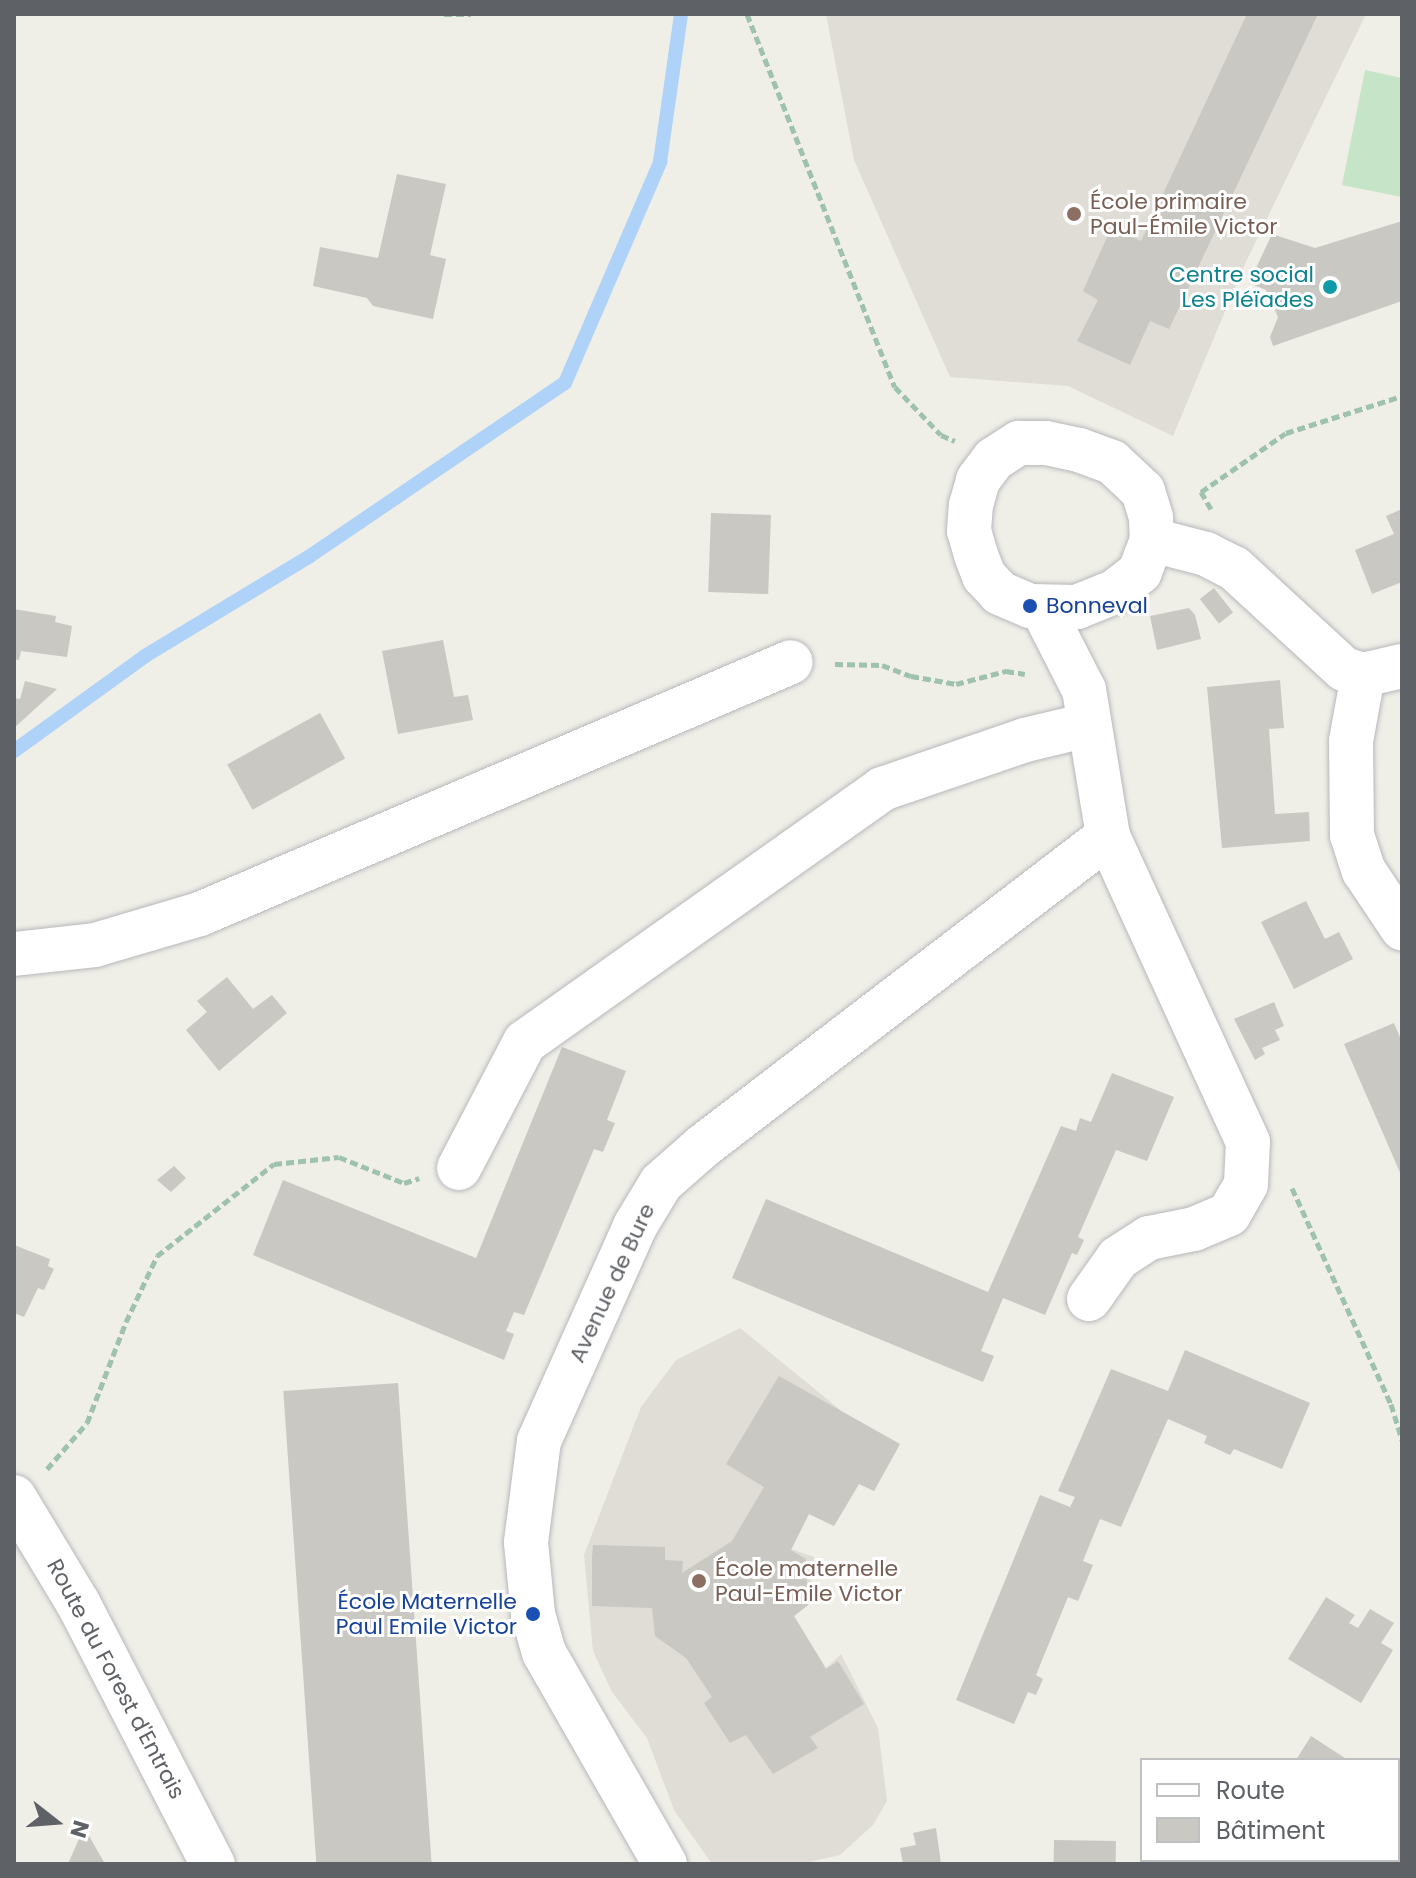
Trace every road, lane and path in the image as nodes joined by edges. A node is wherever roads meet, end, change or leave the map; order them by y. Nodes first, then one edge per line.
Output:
1 (444, 14) edge
2 (471, 14) edge
3 (747, 14) edge
4 (461, 15) edge
5 (1402, 396) edge
6 (994, 459) junction
7 (1201, 492) dead end
8 (1152, 540) junction
9 (1114, 592) junction
10 (1042, 608) junction
11 (791, 662) joint
12 (1382, 670) edge
13 (1034, 676) dead end
14 (1086, 708) junction
15 (1108, 836) junction
16 (1402, 928) edge
17 (14, 954) edge
18 (1248, 1142) junction
19 (459, 1168) joint
20 (1089, 1299) dead end
21 (1402, 1440) edge
22 (14, 1498) edge
23 (213, 1864) edge
24 (665, 1864) edge

1 - 4 path
2 - 4 path
3 - 6 path
5 - 7 path
6 - 8 street
6 - 10 street
8 - 9 street
8 - 12 street
9 - 10 street
9 - 14 street
10 - 14 street
11 - 13 path
11 - 17 street
12 - 16 street
14 - 15 street
14 - 19 street
15 - 18 street
15 - 24 street, Avenue de Bure
18 - 20 street
18 - 21 path
19 - 22 path
22 - 23 street, Route du Forest d'Entrais

